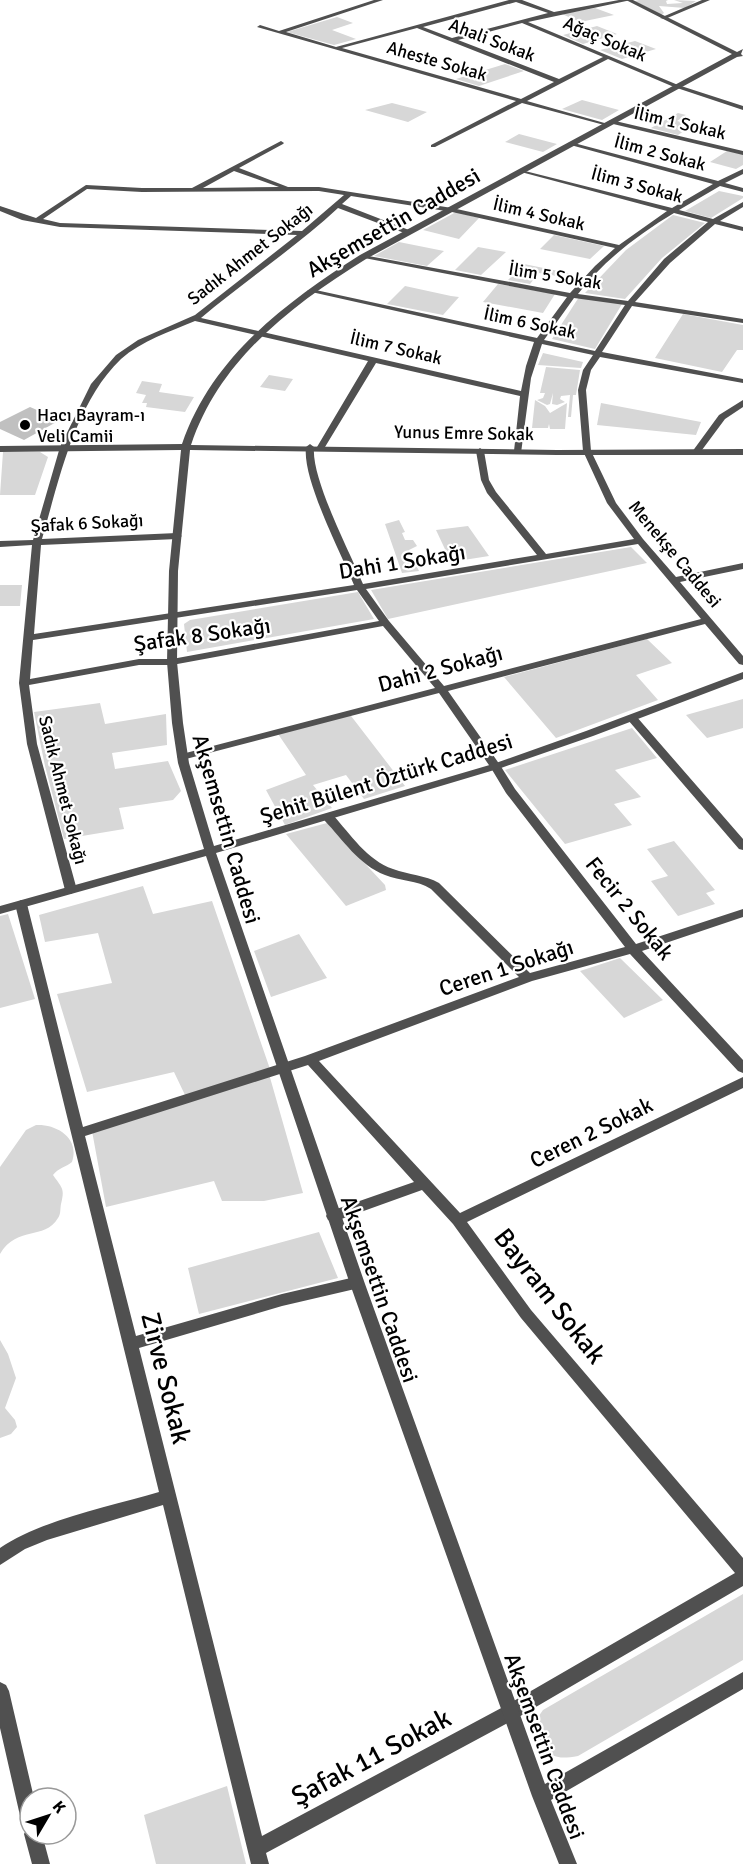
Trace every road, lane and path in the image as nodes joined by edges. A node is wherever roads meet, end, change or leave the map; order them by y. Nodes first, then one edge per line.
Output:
1 (380, 0) edge
2 (477, 0) edge
3 (516, 0) edge
4 (628, 0) edge
5 (707, 0) edge
6 (492, 5) junction
7 (554, 14) junction
8 (663, 18) junction
9 (522, 21) junction
10 (260, 27) dead end
11 (416, 27) junction
12 (280, 33) junction
13 (452, 40) junction
14 (336, 48) junction
15 (741, 54) edge
16 (608, 57) junction
17 (558, 81) junction
18 (676, 86) junction
19 (520, 100) junction
20 (743, 108) edge
21 (608, 123) junction
22 (281, 143) dead end
23 (570, 144) junction
24 (433, 146) dead end
25 (743, 153) edge
26 (233, 168) junction
27 (523, 171) junction
28 (743, 171) edge
29 (718, 184) junction
30 (193, 190) junction
31 (293, 190) junction
32 (743, 190) edge
33 (350, 193) junction
34 (338, 204) junction
35 (743, 204) edge
36 (0, 208) edge
37 (452, 210) junction
38 (671, 210) junction
39 (36, 221) junction
40 (714, 221) junction
41 (743, 229) edge
42 (410, 232) junction
43 (305, 233) junction
44 (618, 247) junction
45 (363, 257) junction
46 (311, 291) junction
47 (571, 295) junction
48 (630, 303) junction
49 (195, 319) junction
50 (743, 321) edge
51 (260, 334) junction
52 (540, 340) junction
53 (599, 354) junction
54 (374, 359) junction
55 (743, 381) edge
56 (525, 395) junction
57 (743, 404) edge
58 (185, 446) junction
59 (64, 447) junction
60 (310, 447) junction
61 (321, 447) junction
62 (0, 448) edge
63 (480, 451) junction
64 (518, 451) junction
65 (587, 452) junction
66 (696, 452) junction
67 (743, 452) edge
68 (177, 536) junction
69 (640, 541) junction
70 (37, 542) junction
71 (0, 544) edge
72 (544, 557) junction
73 (743, 566) edge
74 (675, 580) junction
75 (360, 587) junction
76 (170, 617) junction
77 (709, 620) junction
78 (385, 623) junction
79 (27, 638) junction
80 (172, 662) junction
81 (743, 662) edge
82 (743, 675) edge
83 (24, 683) junction
84 (441, 688) junction
85 (632, 718) junction
86 (182, 756) junction
87 (496, 766) junction
88 (329, 818) junction
89 (743, 846) edge
90 (210, 852) junction
91 (71, 890) junction
92 (21, 904) junction
93 (0, 910) edge
94 (743, 913) edge
95 (633, 949) junction
96 (528, 978) junction
97 (310, 1059) junction
98 (284, 1067) junction
99 (743, 1068) edge
100 (743, 1082) edge
101 (79, 1133) junction
102 (423, 1184) junction
103 (333, 1216) junction
104 (458, 1220) junction
105 (355, 1283) junction
106 (132, 1344) junction
107 (169, 1496) junction
108 (0, 1557) edge
109 (743, 1570) edge
110 (743, 1577) edge
111 (743, 1680) edge
112 (0, 1691) edge
113 (511, 1712) junction
114 (22, 1786) edge
115 (541, 1796) junction
116 (36, 1846) edge
117 (258, 1856) edge
118 (40, 1864) edge
119 (568, 1864) edge

1 - 12 street
2 - 6 street
3 - 6 street
3 - 7 street
4 - 7 street
4 - 8 street
5 - 8 street
6 - 11 street
7 - 9 street
8 - 15 street
9 - 13 street
9 - 16 street, Ağaç Sokak
10 - 12 street, Aheste Sokak
11 - 13 street, Ahali Sokak
11 - 14 street
12 - 14 street, Aheste Sokak
13 - 17 street, Ahali Sokak
14 - 19 street, Aheste Sokak
15 - 18 street, Akşemsettin Caddesi
16 - 17 street
16 - 18 street, Ağaç Sokak
17 - 19 street
18 - 20 street, Ağaç Sokak
18 - 21 street, Akşemsettin Caddesi
19 - 21 street, Aheste Sokak
19 - 24 street
21 - 23 street, Akşemsettin Caddesi
21 - 25 street, İlim 1 Sokak
22 - 26 street
23 - 27 street, Akşemsettin Caddesi
23 - 29 street, İlim 2 Sokak
26 - 30 street
26 - 31 street
27 - 37 street, Akşemsettin Caddesi
27 - 38 street, İlim 3 Sokak
28 - 29 street
29 - 32 street, İlim 2 Sokak
29 - 38 street
30 - 31 street
30 - 39 street
31 - 33 street, İlim 4 Sokak
33 - 34 street, Sadık Ahmet Sokağı
33 - 37 street, İlim 4 Sokak
34 - 42 street
34 - 43 street, Sadık Ahmet Sokağı
35 - 40 street, Menekşe Caddesi
36 - 39 street
37 - 42 street, Akşemsettin Caddesi
37 - 44 street, İlim 4 Sokak
38 - 40 street, İlim 3 Sokak
38 - 44 street
39 - 43 street
40 - 41 street, İlim 3 Sokak
40 - 48 street, Menekşe Caddesi
42 - 45 street, Akşemsettin Caddesi
43 - 49 street, Sadık Ahmet Sokağı
44 - 47 street
45 - 46 street, Akşemsettin Caddesi
45 - 47 street, İlim 5 Sokak
46 - 51 street, Akşemsettin Caddesi
46 - 52 street, İlim 6 Sokak
47 - 48 street, İlim 5 Sokak
47 - 52 street
48 - 50 street, İlim 5 Sokak
48 - 53 street, Menekşe Caddesi
49 - 51 street, İlim 7 Sokak
49 - 59 street, Sadık Ahmet Sokağı
51 - 54 street, İlim 7 Sokak
51 - 58 street, Akşemsettin Caddesi
52 - 53 street, İlim 6 Sokak
52 - 56 street
53 - 55 street, İlim 6 Sokak
53 - 65 street, Menekşe Caddesi
54 - 56 street, İlim 7 Sokak
54 - 61 street
56 - 64 street
57 - 66 street
58 - 59 street, Yunus Emre Sokak
58 - 60 street, Yunus Emre Sokak
58 - 68 street, Akşemsettin Caddesi
59 - 62 street, Yunus Emre Sokak
59 - 70 street, Sadık Ahmet Sokağı
60 - 61 street, Yunus Emre Sokak
60 - 75 street, Fecir 2 Sokak
61 - 63 street, Yunus Emre Sokak
63 - 64 street, Yunus Emre Sokak
63 - 72 street
64 - 65 street, Yunus Emre Sokak
65 - 66 street, Yunus Emre Sokak
65 - 69 street, Menekşe Caddesi
66 - 67 street, Yunus Emre Sokak
68 - 70 street, Şafak 6 Sokağı
68 - 76 street, Akşemsettin Caddesi
69 - 72 street, Dahi 1 Sokağı
69 - 74 street, Menekşe Caddesi
70 - 71 street, Şafak 6 Sokağı
70 - 79 street, Sadık Ahmet Sokağı
72 - 75 street, Dahi 1 Sokağı
73 - 74 street
74 - 77 street, Menekşe Caddesi
75 - 76 street, Dahi 1 Sokağı
75 - 78 street, Fecir 2 Sokak
76 - 79 street, Dahi 1 Sokağı
76 - 80 street, Akşemsettin Caddesi
77 - 81 street, Menekşe Caddesi
77 - 84 street, Dahi 2 Sokağı
78 - 80 street, Şafak 8 Sokağı
78 - 84 street, Fecir 2 Sokak
79 - 83 street, Sadık Ahmet Sokağı
80 - 83 street, Şafak 8 Sokağı
80 - 86 street, Akşemsettin Caddesi
82 - 85 street, Şehit Bülent Öztürk Caddesi
83 - 91 street, Sadık Ahmet Sokağı
84 - 86 street, Dahi 2 Sokağı
84 - 87 street, Fecir 2 Sokak
85 - 87 street, Şehit Bülent Öztürk Caddesi
85 - 89 street
86 - 90 street, Akşemsettin Caddesi
87 - 88 street, Şehit Bülent Öztürk Caddesi
87 - 95 street, Fecir 2 Sokak
88 - 90 street, Şehit Bülent Öztürk Caddesi
88 - 96 street
90 - 91 street, Şehit Bülent Öztürk Caddesi
90 - 98 street, Akşemsettin Caddesi
91 - 92 street, Şehit Bülent Öztürk Caddesi
92 - 93 street, Şehit Bülent Öztürk Caddesi
92 - 101 street, Zirve Sokak
94 - 95 street, Ceren 1 Sokağı
95 - 96 street, Ceren 1 Sokağı
95 - 99 street, Fecir 2 Sokak
96 - 97 street, Ceren 1 Sokağı
97 - 98 street, Ceren 1 Sokağı
97 - 102 street, Bayram Sokak
98 - 101 street, Ceren 1 Sokağı
98 - 103 street, Akşemsettin Caddesi
100 - 104 street, Ceren 2 Sokak
101 - 106 street, Zirve Sokak
102 - 103 street
102 - 104 street, Bayram Sokak
103 - 105 street, Akşemsettin Caddesi
104 - 109 street, Bayram Sokak
105 - 106 street
105 - 113 street, Akşemsettin Caddesi
106 - 107 street, Zirve Sokak
107 - 108 street
107 - 117 street, Zirve Sokak
110 - 113 street, Şafak 11 Sokak
111 - 115 street
112 - 114 street
113 - 115 street, Akşemsettin Caddesi
113 - 117 street, Şafak 11 Sokak
115 - 119 street, Akşemsettin Caddesi
116 - 118 street

